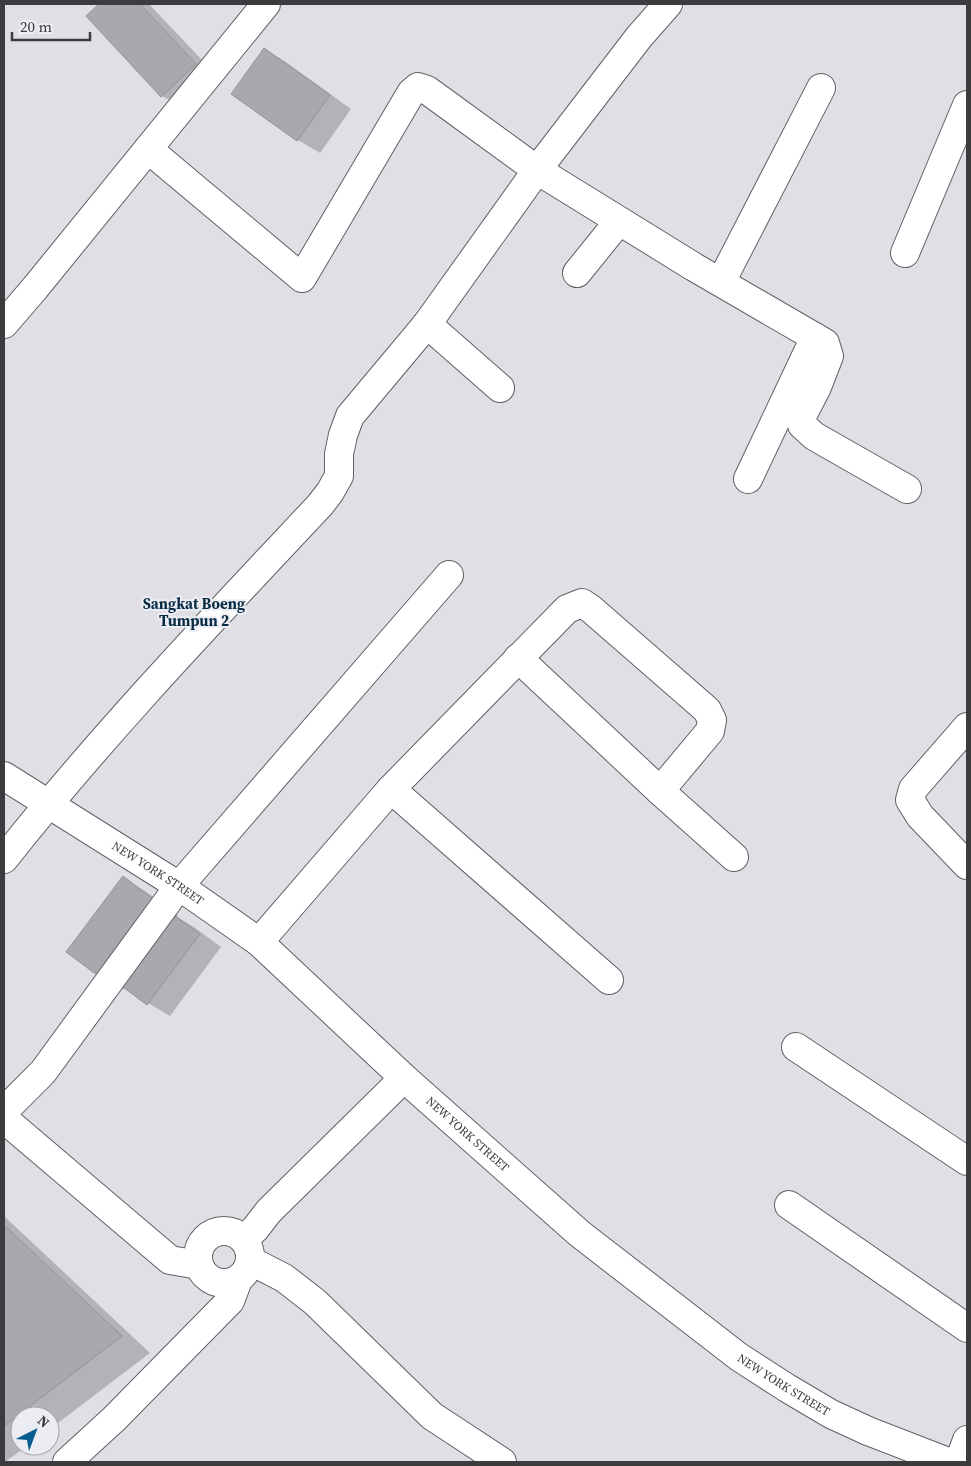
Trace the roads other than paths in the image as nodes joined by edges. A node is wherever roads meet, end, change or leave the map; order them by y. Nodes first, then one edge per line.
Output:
1 (266, 4) edge
2 (668, 4) edge
3 (821, 88) dead end
4 (967, 105) edge
5 (148, 149) junction
6 (537, 170) junction
7 (619, 221) junction
8 (906, 253) dead end
9 (577, 273) dead end
10 (721, 282) junction
11 (4, 324) edge
12 (427, 324) junction
13 (815, 337) junction
14 (500, 388) dead end
15 (748, 479) dead end
16 (907, 489) dead end
17 (449, 575) dead end
18 (518, 658) junction
19 (967, 727) edge
20 (4, 776) edge
21 (392, 789) junction
22 (660, 791) junction
23 (47, 804) junction
24 (734, 857) dead end
25 (4, 858) edge
26 (967, 864) edge
27 (179, 886) junction
28 (259, 942) junction
29 (609, 980) dead end
30 (796, 1047) dead end
31 (404, 1078) junction
32 (7, 1118) edge
33 (967, 1161) edge
34 (789, 1205) dead end
35 (244, 1260) junction
36 (199, 1265) junction
37 (967, 1328) edge
38 (967, 1440) edge
39 (67, 1462) edge
40 (502, 1462) edge
41 (948, 1462) edge
42 (959, 1462) edge

1 - 5 street
2 - 6 street
3 - 10 street
4 - 8 street
5 - 6 street
5 - 11 street
6 - 7 street
6 - 12 street
7 - 9 street
7 - 10 street
10 - 13 street
12 - 14 street
12 - 23 street
13 - 15 street
13 - 16 street
17 - 27 street
18 - 21 street
18 - 22 street
18 - 22 street
19 - 26 street
20 - 23 street, NEW YORK STREET
21 - 28 street
21 - 29 street
22 - 24 street
23 - 25 street
23 - 27 street, NEW YORK STREET
27 - 28 street, NEW YORK STREET
27 - 32 street
28 - 31 street, NEW YORK STREET
30 - 33 street
31 - 35 street
31 - 41 street, NEW YORK STREET
32 - 36 street
34 - 37 street
35 - 36 street
35 - 36 street
35 - 39 street
35 - 40 street
38 - 42 street

